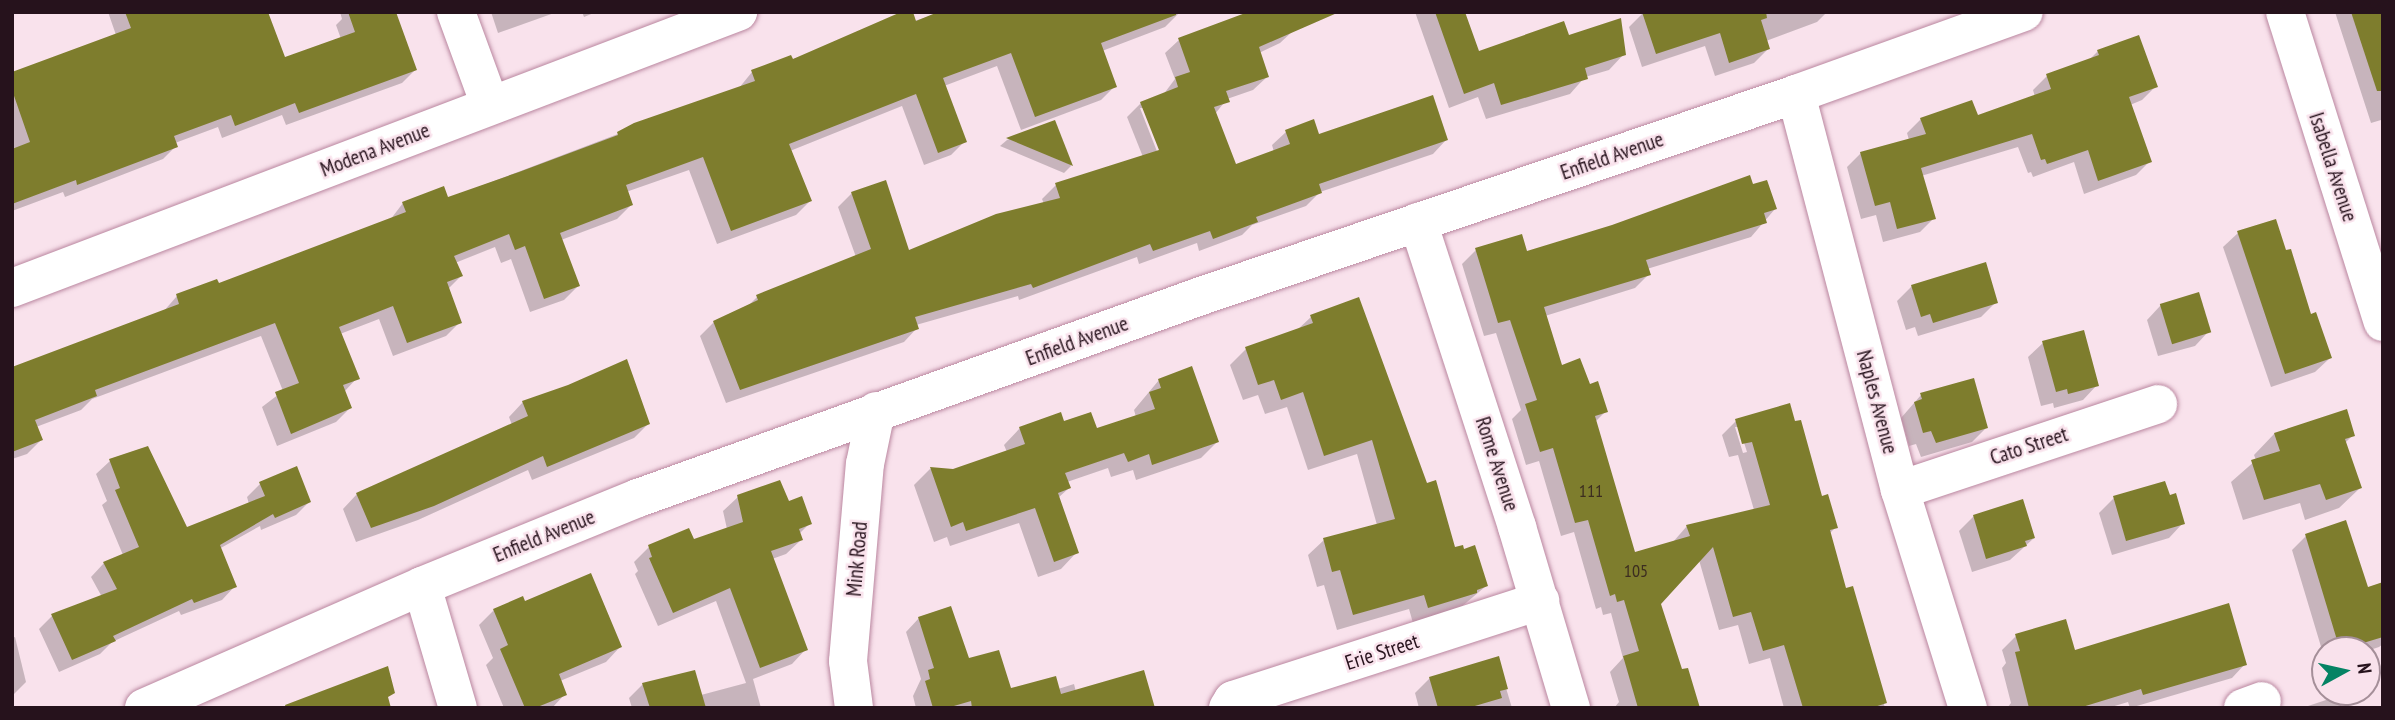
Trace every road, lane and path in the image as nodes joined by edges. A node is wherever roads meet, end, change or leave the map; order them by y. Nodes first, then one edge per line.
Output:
1 (456, 12) edge
2 (738, 12) edge
3 (2024, 12) edge
4 (2285, 12) edge
5 (1796, 94) junction
6 (490, 105) junction
7 (1418, 222) junction
8 (12, 288) edge
9 (2383, 322) edge
10 (2158, 404) dead end
11 (876, 411) junction
12 (1900, 490) junction
13 (422, 586) junction
14 (1540, 601) junction
15 (144, 708) edge
16 (458, 708) edge
17 (854, 708) edge
18 (1228, 708) edge
19 (1571, 708) edge
20 (1968, 708) edge

1 - 6 street
2 - 6 street, Modena Avenue
3 - 5 street, Enfield Avenue
4 - 9 street, Isabella Avenue
5 - 7 street, Enfield Avenue
5 - 12 street, Naples Avenue
6 - 8 street, Modena Avenue
7 - 11 street, Enfield Avenue
7 - 14 street, Rome Avenue
10 - 12 street, Cato Street
11 - 13 street, Enfield Avenue
11 - 17 street, Mink Road
12 - 20 street, Naples Avenue
13 - 15 street, Enfield Avenue
13 - 16 street
14 - 18 street, Erie Street
14 - 19 street, Rome Avenue

